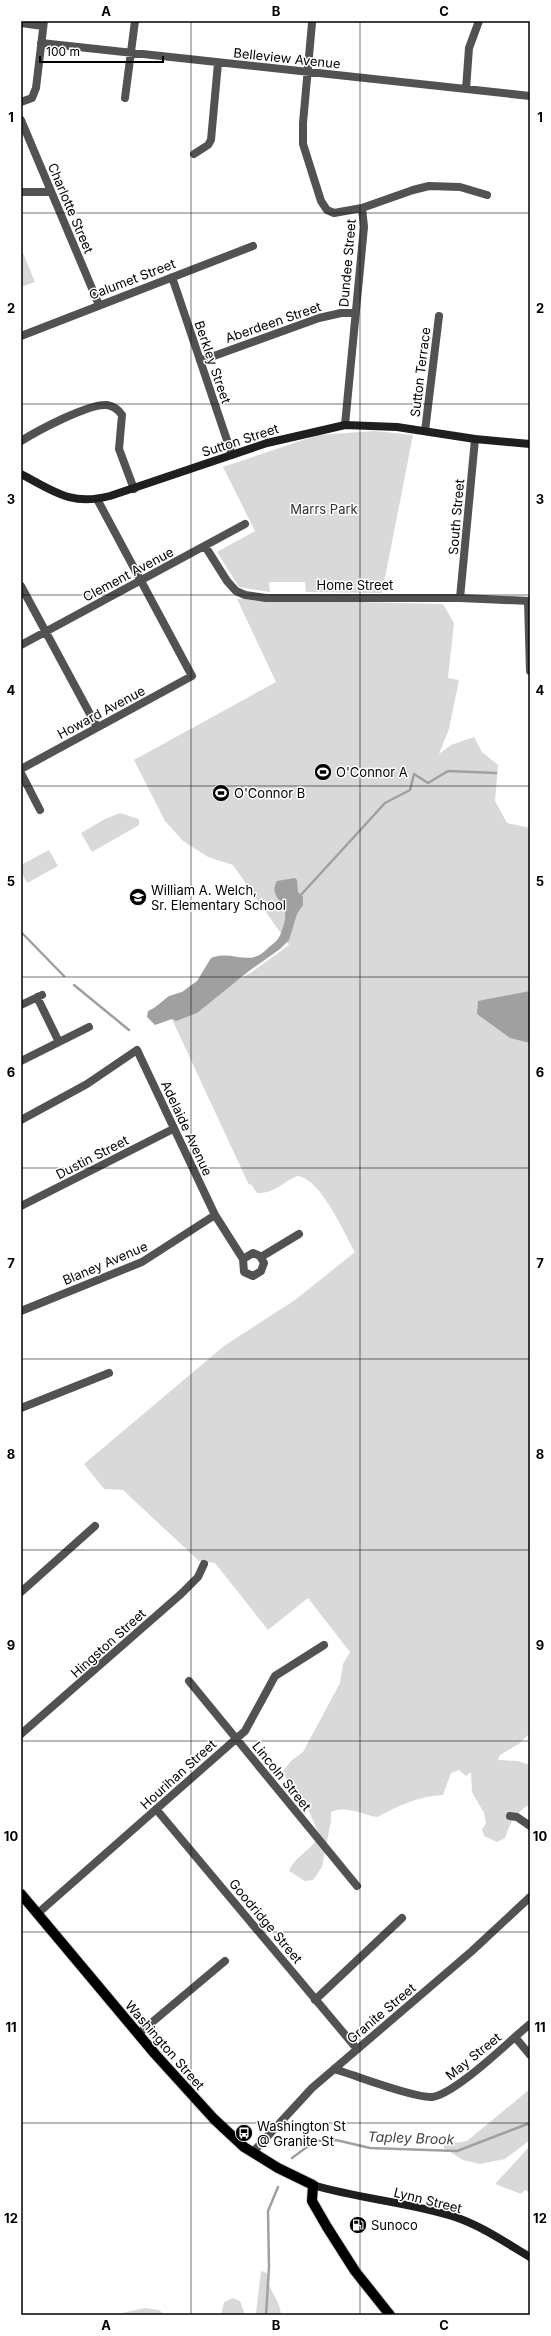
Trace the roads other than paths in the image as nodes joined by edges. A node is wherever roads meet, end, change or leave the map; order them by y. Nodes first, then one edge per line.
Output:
1 (135, 21) edge
2 (479, 21) edge
3 (21, 23) edge
4 (43, 23) edge
5 (312, 23) dead end
6 (41, 43) junction
7 (132, 52) junction
8 (218, 63) junction
9 (308, 73) junction
10 (466, 89) junction
11 (530, 96) edge
12 (126, 98) dead end
13 (21, 102) edge
14 (21, 120) edge
15 (194, 154) dead end
16 (21, 192) edge
17 (50, 192) junction
18 (487, 195) dead end
19 (362, 208) junction
20 (253, 246) dead end
21 (172, 276) junction
22 (99, 304) junction
23 (355, 313) junction
24 (439, 316) dead end
25 (21, 336) edge
26 (200, 361) junction
27 (345, 425) junction
28 (425, 431) junction
29 (475, 439) junction
30 (21, 441) edge
31 (530, 444) edge
32 (232, 455) junction
33 (21, 474) edge
34 (134, 489) junction
35 (97, 499) junction
36 (245, 524) dead end
37 (205, 546) junction
38 (142, 580) junction
39 (21, 586) edge
40 (460, 598) junction
41 (529, 601) edge
42 (46, 631) junction
43 (21, 645) edge
44 (530, 671) edge
45 (97, 727) junction
46 (21, 769) edge
47 (21, 773) edge
48 (40, 810) dead end
49 (21, 1005) edge
50 (89, 1027) dead end
51 (59, 1042) junction
52 (21, 1061) edge
53 (21, 1120) edge
54 (173, 1129) junction
55 (21, 1206) edge
56 (215, 1215) junction
57 (299, 1234) dead end
58 (261, 1257) junction
59 (243, 1259) junction
60 (21, 1311) edge
61 (109, 1373) dead end
62 (21, 1408) edge
63 (95, 1526) dead end
64 (204, 1564) dead end
65 (21, 1592) edge
66 (324, 1645) dead end
67 (189, 1681) dead end
68 (21, 1734) edge
69 (236, 1739) junction
70 (156, 1809) junction
71 (510, 1816) dead end
72 (530, 1826) edge
73 (357, 1886) dead end
74 (21, 1894) edge
75 (530, 1897) edge
76 (37, 1914) junction
77 (402, 1918) dead end
78 (224, 1961) dead end
79 (315, 2000) junction
80 (530, 2024) edge
81 (138, 2034) junction
82 (515, 2037) junction
83 (357, 2049) junction
84 (530, 2055) edge
85 (334, 2069) junction
86 (252, 2152) junction
87 (313, 2185) junction
88 (530, 2257) edge
89 (390, 2315) edge

1 - 7 street
2 - 10 street
3 - 4 street
4 - 6 street
5 - 9 street
6 - 7 street, Belleview Avenue
6 - 13 street
7 - 8 street, Belleview Avenue
7 - 12 street
8 - 9 street, Belleview Avenue
8 - 15 street
9 - 10 street, Belleview Avenue
9 - 19 street
10 - 11 street, Belleview Avenue
14 - 17 street, Charlotte Street
16 - 17 street
17 - 22 street, Charlotte Street
18 - 19 street, Dundee Street
19 - 23 street, Dundee Street
20 - 21 street, Calumet Street
21 - 22 street, Calumet Street
21 - 26 street, Berkley Street
22 - 25 street, Calumet Street
23 - 26 street, Aberdeen Street
23 - 27 street, Dundee Street
24 - 28 street, Sutton Terrace
26 - 32 street, Berkley Street
27 - 28 street, Sutton Street
27 - 32 street, Sutton Street
28 - 29 street, Sutton Street
29 - 31 street, Sutton Street
29 - 40 street, South Street
30 - 34 street
32 - 34 street, Sutton Street
33 - 35 street, Sutton Street
34 - 35 street, Sutton Street
35 - 38 street
36 - 37 street, Clement Avenue
37 - 38 street, Clement Avenue
37 - 40 street, Home Street
38 - 42 street, Clement Avenue
38 - 45 street, Howard Avenue
39 - 42 street
40 - 41 street, Home Street
41 - 44 street
42 - 43 street, Clement Avenue
42 - 45 street
45 - 46 street, Howard Avenue
47 - 48 street
49 - 51 street
50 - 51 street
51 - 52 street
53 - 54 street, Adelaide Avenue
54 - 55 street, Dustin Street
54 - 56 street, Adelaide Avenue
56 - 59 street, Adelaide Avenue
56 - 60 street, Blaney Avenue
57 - 58 street
58 - 59 street
58 - 59 street
61 - 62 street
63 - 65 street
64 - 68 street, Hingston Street
66 - 69 street, Hourihan Street
67 - 69 street, Lincoln Street
69 - 70 street, Hourihan Street
69 - 73 street, Lincoln Street
70 - 76 street, Hourihan Street
70 - 79 street, Goodridge Street
71 - 72 street
74 - 76 main road, Washington Street
75 - 83 street, Granite Street
76 - 81 main road, Washington Street
77 - 79 street
78 - 81 street
79 - 83 street, Goodridge Street
80 - 82 street, May Street
81 - 86 main road, Washington Street
82 - 84 street
82 - 85 street, May Street
83 - 85 street, Granite Street
85 - 86 street, Granite Street
86 - 87 main road, Washington Street
87 - 88 street, Lynn Street
87 - 89 main road

